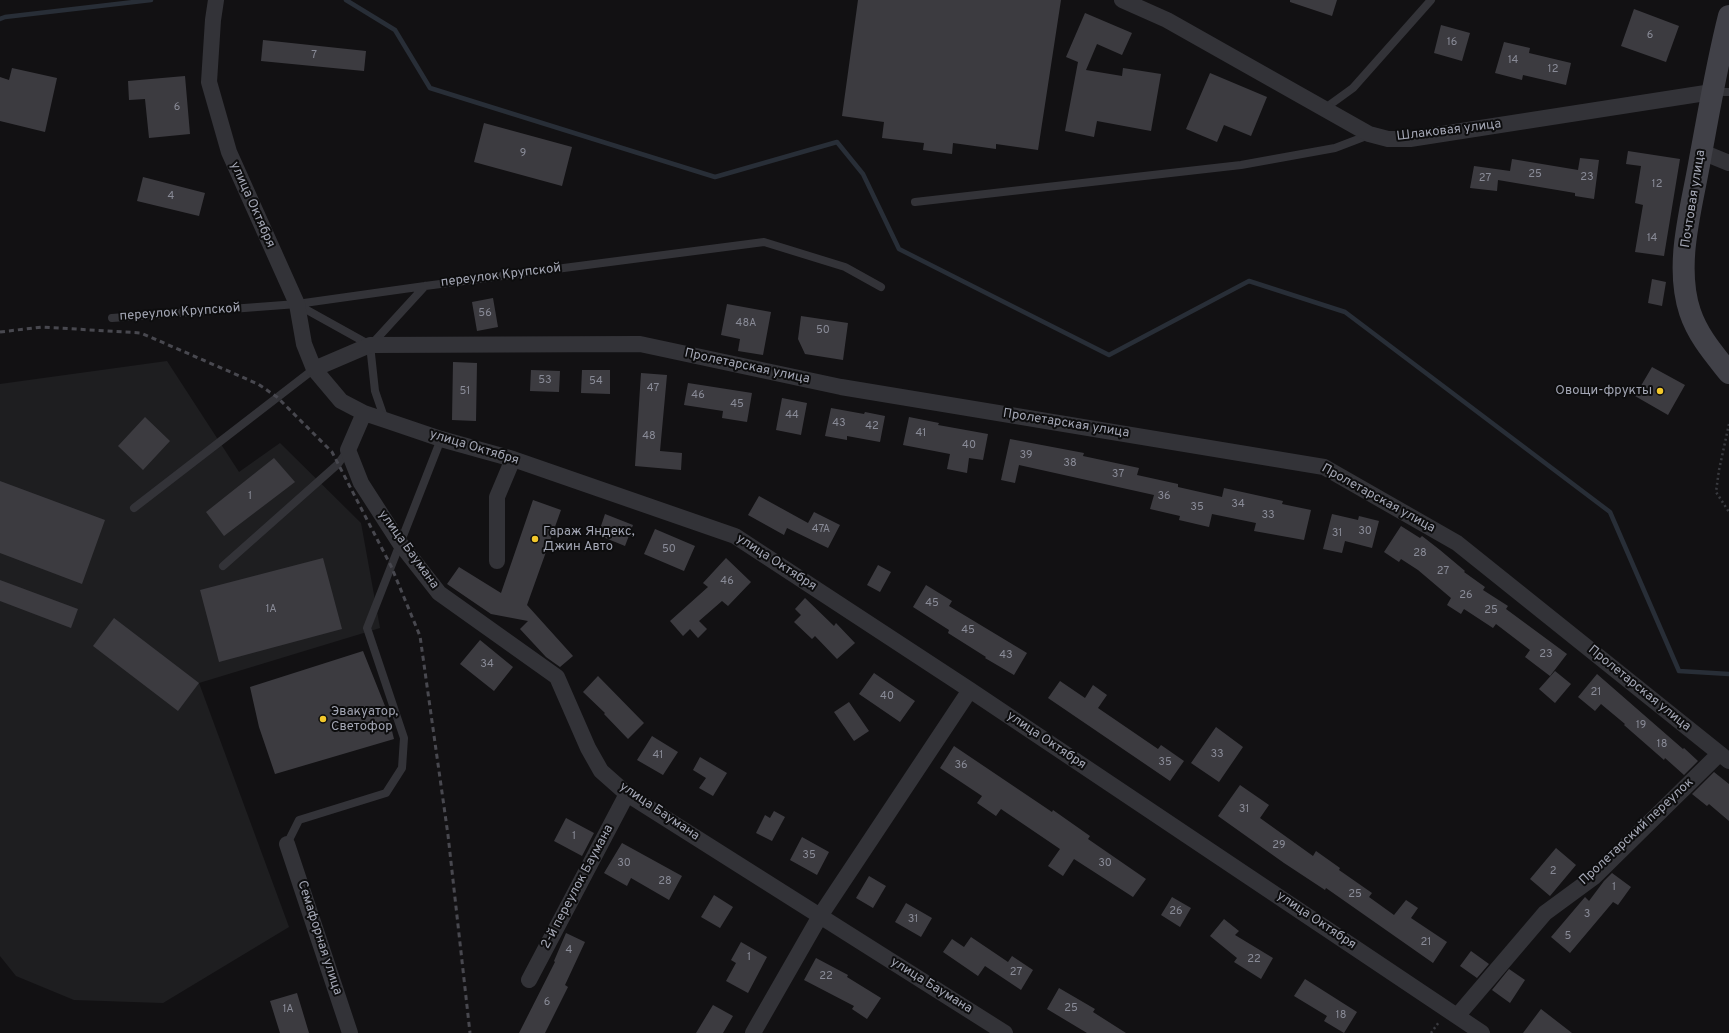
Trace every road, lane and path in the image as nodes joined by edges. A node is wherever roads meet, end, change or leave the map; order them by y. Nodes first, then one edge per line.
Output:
1 (216, 0) edge
2 (1122, 0) edge
3 (1431, 0) edge
4 (1729, 16) edge
5 (1720, 92) edge
6 (1324, 109) junction
7 (1370, 134) junction
8 (1702, 152) junction
9 (1729, 163) edge
10 (915, 202) dead end
11 (424, 286) junction
12 (881, 287) dead end
13 (297, 304) junction
14 (112, 318) dead end
15 (370, 345) junction
16 (314, 368) junction
17 (1729, 373) edge
18 (364, 412) junction
19 (385, 420) junction
20 (1729, 424) edge
21 (441, 439) junction
22 (348, 450) junction
23 (513, 459) junction
24 (134, 508) dead end
25 (1729, 512) edge
26 (399, 542) junction
27 (497, 561) dead end
28 (223, 566) dead end
29 (970, 690) junction
30 (1724, 758) edge
31 (627, 794) junction
32 (287, 844) joint
33 (820, 916) junction
34 (530, 980) dead end
35 (1458, 1015) junction
36 (350, 1033) edge
37 (753, 1033) edge
38 (1004, 1033) edge
39 (1482, 1033) edge

1 - 13 street, улица Октября
2 - 6 street, Шлаковая улица
3 - 6 lane
4 - 5 main road, Почтовая улица
5 - 7 street, Шлаковая улица
5 - 8 main road, Почтовая улица
6 - 7 street, Шлаковая улица
7 - 10 lane
8 - 9 street
8 - 17 main road, Почтовая улица
11 - 12 lane, переулок Крупской
11 - 13 lane, переулок Крупской
11 - 15 lane
13 - 14 lane, переулок Крупской
13 - 15 lane
13 - 16 street, улица Октября
15 - 16 street, Пролетарская улица
15 - 19 lane
15 - 30 street, Пролетарская улица
16 - 18 street, улица Октября
16 - 24 lane
18 - 19 street, улица Октября
18 - 22 street
19 - 21 street, улица Октября
20 - 25 path
21 - 23 street, улица Октября
21 - 26 lane
22 - 26 street, улица Баумана
22 - 28 lane
23 - 27 street
23 - 29 street, улица Октября
26 - 31 street, улица Баумана
26 - 32 lane
29 - 33 street
29 - 35 street, улица Октября
30 - 35 street, Пролетарский переулок
31 - 33 street, улица Баумана
31 - 34 street, 2-й переулок Баумана
32 - 36 street, Семафорная улица
33 - 37 street
33 - 38 street, улица Баумана
35 - 39 street, улица Октября

